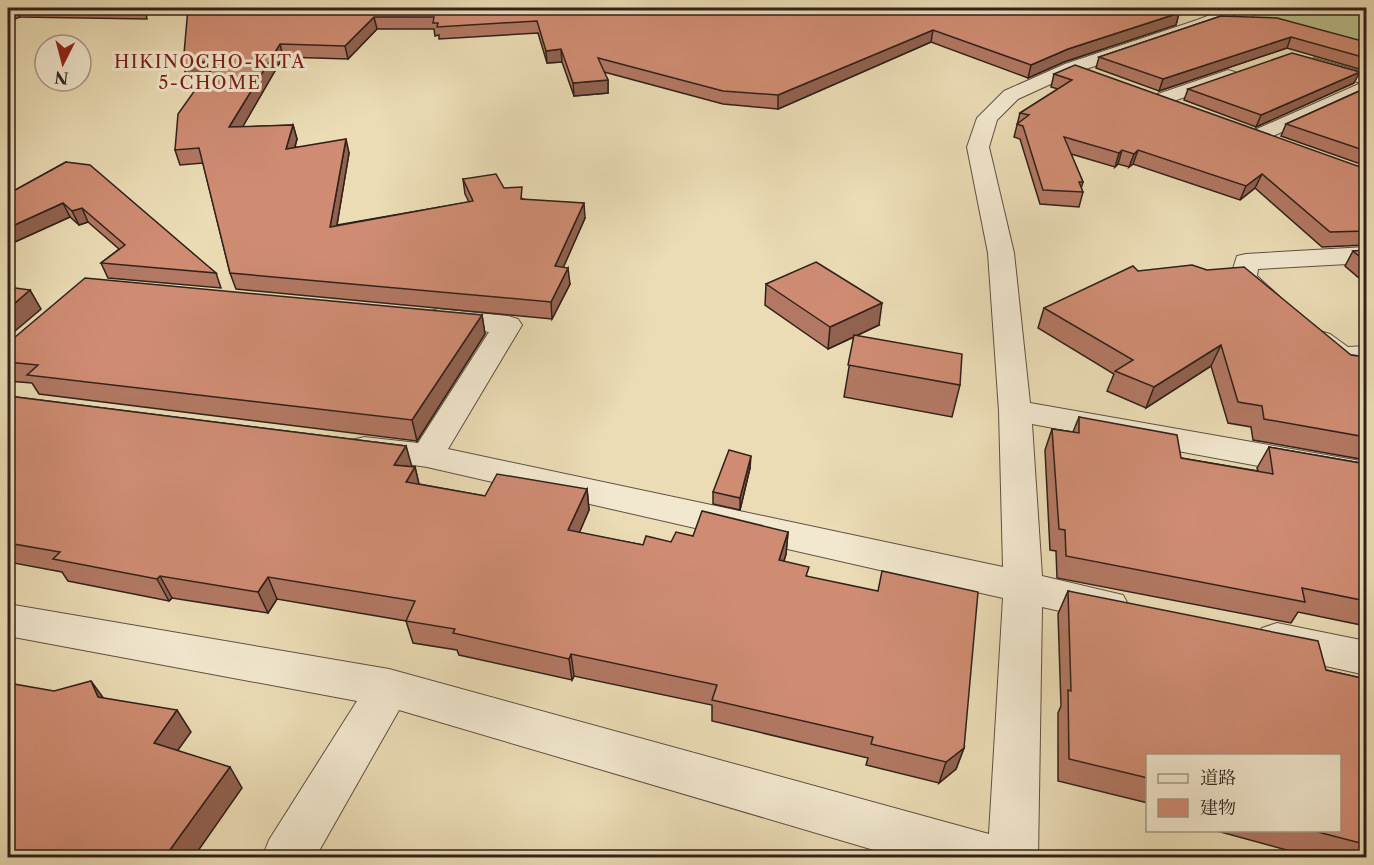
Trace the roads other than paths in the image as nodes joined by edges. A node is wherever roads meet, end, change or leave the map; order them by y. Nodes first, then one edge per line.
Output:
1 (1240, 8) edge
2 (1296, 58) edge
3 (1071, 68) junction
4 (1244, 70) edge
5 (1366, 79) edge
6 (1104, 80) edge
7 (1366, 88) edge
8 (1137, 92) edge
9 (1159, 100) junction
10 (1192, 112) edge
11 (1235, 128) edge
12 (1257, 136) junction
13 (1288, 147) edge
14 (1366, 255) edge
15 (414, 316) edge
16 (1366, 355) edge
17 (1016, 411) junction
18 (333, 444) edge
19 (427, 456) junction
20 (1366, 474) edge
21 (1023, 589) junction
22 (1137, 612) edge
23 (8, 620) edge
24 (1240, 633) edge
25 (1366, 658) edge
26 (389, 688) junction
27 (287, 858) edge
28 (988, 858) edge
29 (1013, 858) edge

1 - 3 street
2 - 5 street
3 - 6 street
3 - 17 street
4 - 9 street
7 - 12 street
8 - 9 street
9 - 10 street
11 - 12 street
12 - 13 street
14 - 16 street
15 - 19 street
17 - 20 street
17 - 21 street
18 - 19 street
19 - 21 street
21 - 22 street
21 - 29 street
23 - 26 street
24 - 25 street
26 - 27 street
26 - 28 street

